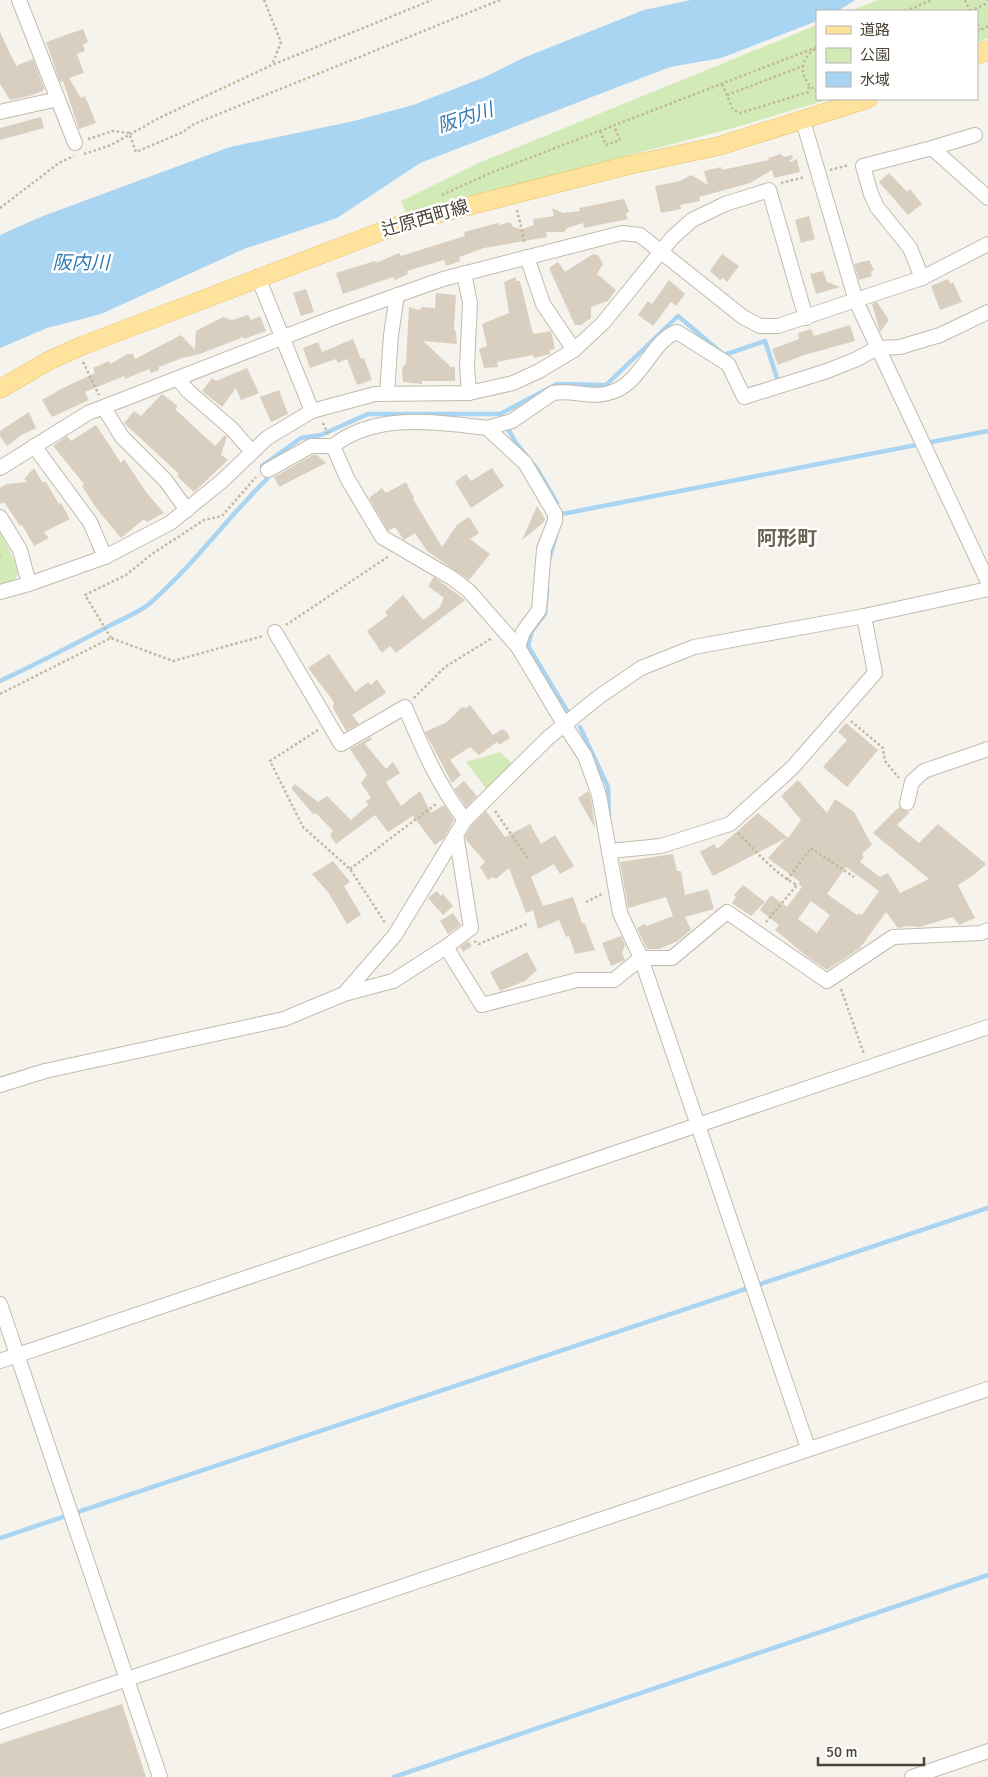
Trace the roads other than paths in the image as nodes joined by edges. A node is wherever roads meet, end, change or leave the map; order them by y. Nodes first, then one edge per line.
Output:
1 (19, 0) edge
2 (58, 99) junction
3 (865, 100) edge
4 (0, 112) edge
5 (803, 121) junction
6 (975, 135) dead end
7 (75, 143) road end
8 (932, 148) junction
9 (988, 198) edge
10 (988, 244) edge
11 (661, 252) junction
12 (527, 257) junction
13 (464, 273) junction
14 (258, 277) junction
15 (922, 278) junction
16 (397, 295) junction
17 (856, 301) junction
18 (988, 312) edge
19 (806, 318) junction
20 (282, 338) junction
21 (877, 348) junction
22 (574, 350) junction
23 (178, 379) junction
24 (0, 389) edge
25 (388, 393) junction
26 (469, 393) junction
27 (104, 408) junction
28 (312, 411) junction
29 (492, 426) junction
30 (34, 446) junction
31 (333, 446) junction
32 (252, 452) junction
33 (0, 468) edge
34 (264, 472) road end
35 (187, 510) junction
36 (0, 517) edge
37 (105, 557) junction
38 (988, 582) edge
39 (29, 584) junction
40 (988, 589) edge
41 (0, 592) edge
42 (864, 616) junction
43 (275, 632) road end
44 (518, 647) junction
45 (564, 724) junction
46 (988, 749) edge
47 (908, 797) road end
48 (464, 820) junction
49 (456, 834) junction
50 (610, 852) junction
51 (988, 930) edge
52 (446, 947) junction
53 (641, 958) junction
54 (344, 994) junction
55 (988, 1027) edge
56 (0, 1085) edge
57 (699, 1125) junction
58 (0, 1304) edge
59 (17, 1355) junction
60 (0, 1361) edge
61 (988, 1389) edge
62 (808, 1448) junction
63 (128, 1679) junction
64 (0, 1722) edge
65 (988, 1751) edge
66 (160, 1777) edge
67 (912, 1777) edge

1 - 2 street
2 - 4 street
2 - 7 street
3 - 5 main road, 辻原西町線
5 - 14 main road, 辻原西町線
5 - 17 street
6 - 8 street
8 - 9 street
8 - 15 street
10 - 15 street
11 - 12 street
11 - 19 street
11 - 19 street
11 - 22 street
12 - 13 street
12 - 22 street
13 - 16 street
13 - 26 street
14 - 20 street
14 - 24 main road, 辻原西町線
15 - 17 street
16 - 20 street
16 - 25 street
17 - 19 street
17 - 21 street
18 - 21 street
20 - 23 street
20 - 28 street
21 - 29 street
21 - 38 street
22 - 26 street
23 - 27 street
23 - 32 street
25 - 26 street
25 - 28 street
27 - 30 street
27 - 35 street
28 - 32 street
29 - 31 street
29 - 44 street
30 - 33 street
30 - 37 street
31 - 34 street
31 - 44 street
32 - 35 street
35 - 37 street
36 - 39 street
37 - 39 street
39 - 41 street
40 - 42 street
42 - 45 street
42 - 50 street
43 - 48 street
44 - 45 street
45 - 48 street
45 - 50 street
46 - 47 street
48 - 49 street
49 - 52 street
49 - 54 street
50 - 53 street
51 - 53 street
52 - 53 street
52 - 54 street
53 - 57 street
54 - 56 street
55 - 57 street
57 - 59 street
57 - 62 street
58 - 59 street
59 - 60 street
59 - 63 street
61 - 62 street
62 - 63 street
63 - 64 street
63 - 66 street
65 - 67 street

